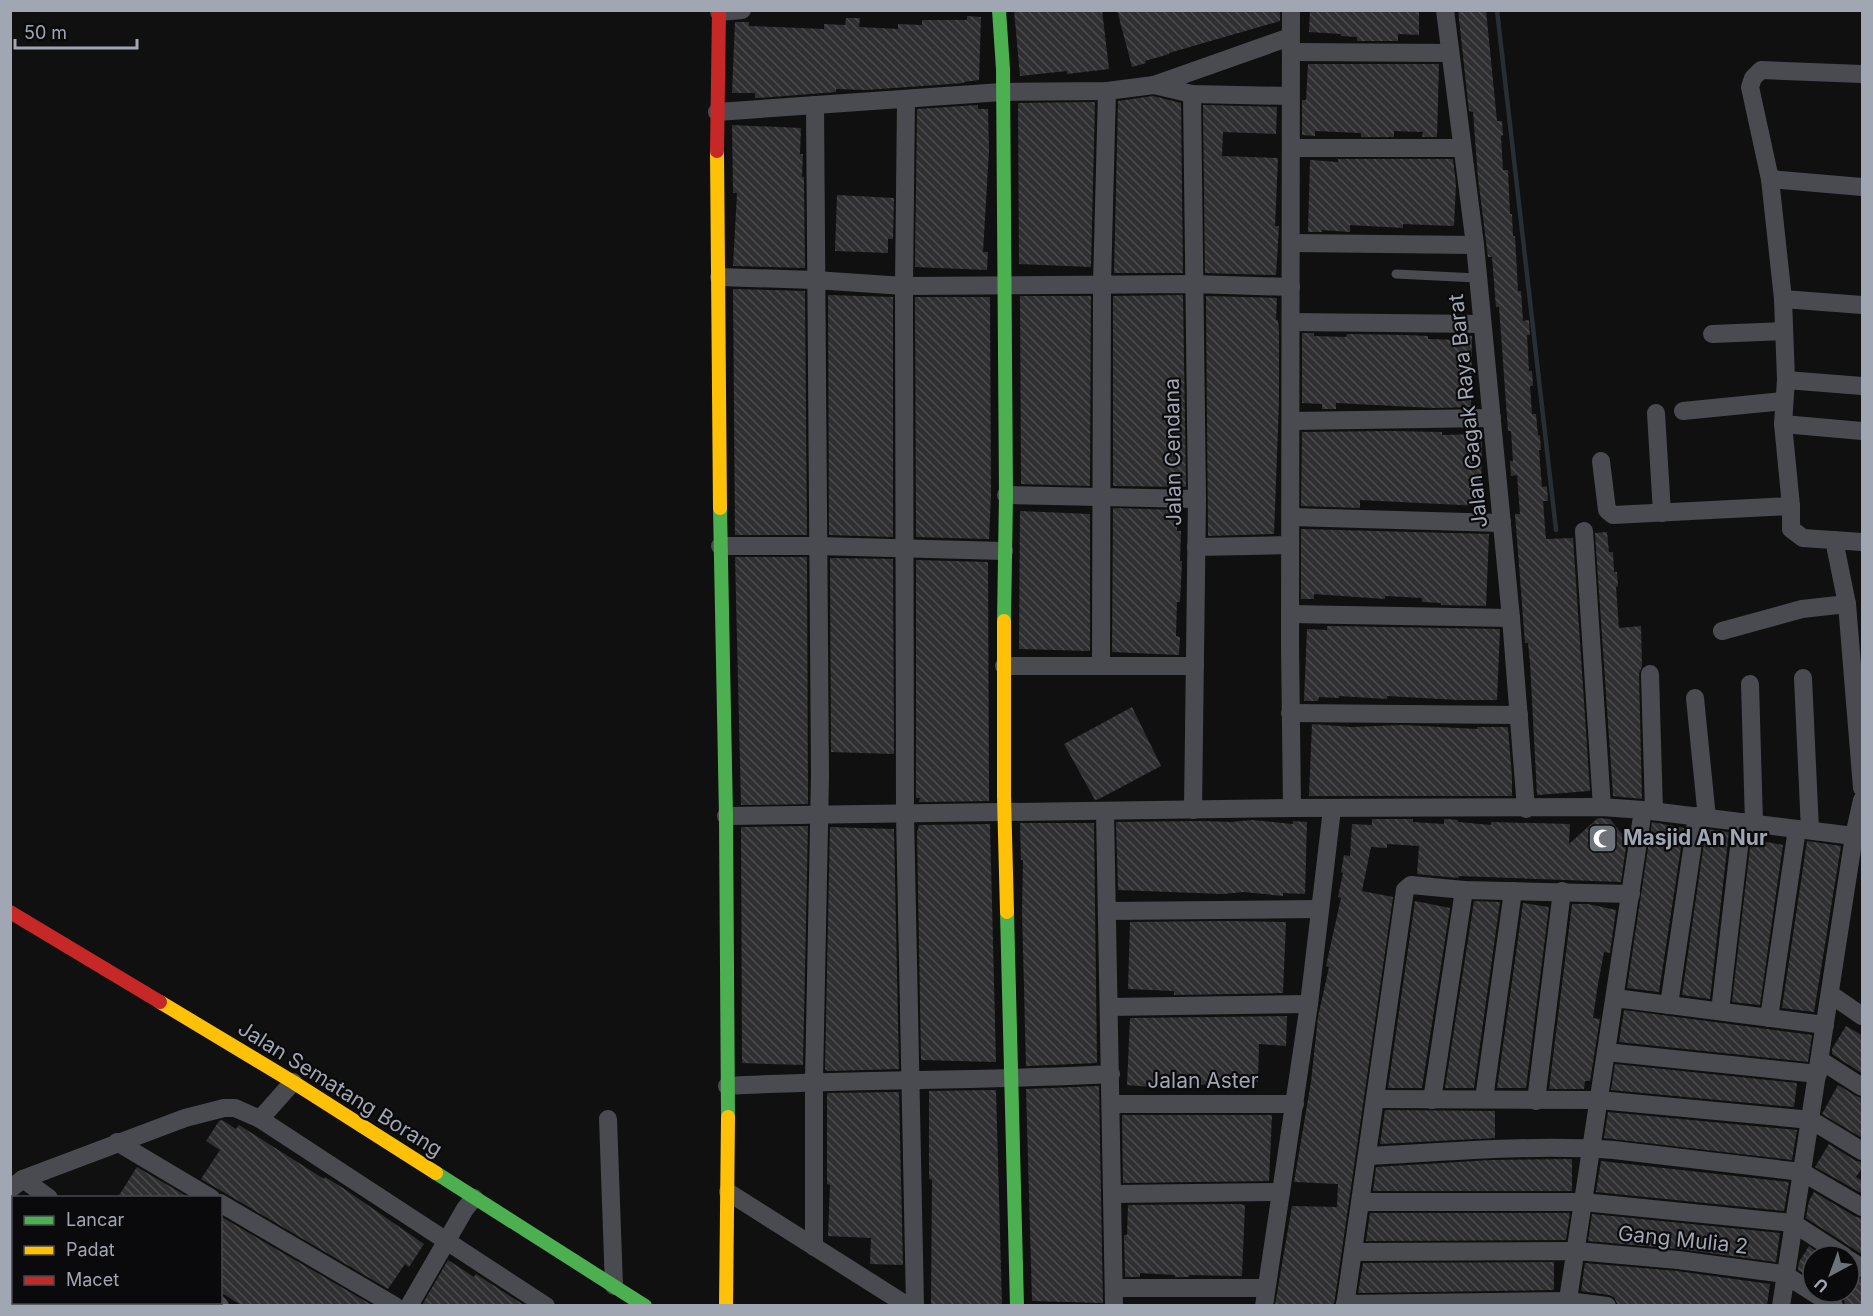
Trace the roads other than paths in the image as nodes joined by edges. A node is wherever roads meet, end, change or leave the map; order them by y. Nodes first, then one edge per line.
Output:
1 (742, 10) edge
2 (999, 10) edge
3 (1291, 10) edge
4 (1444, 10) edge
5 (719, 11) edge
6 (1290, 44) junction
7 (1450, 52) junction
8 (1863, 74) edge
9 (1154, 85) junction
10 (1107, 91) junction
11 (1002, 92) junction
12 (1192, 94) junction
13 (1290, 96) junction
14 (906, 100) junction
15 (815, 105) junction
16 (717, 112) junction
17 (1291, 148) junction
18 (1462, 148) junction
19 (1770, 179) junction
20 (1863, 187) edge
21 (1291, 243) junction
22 (1475, 245) junction
23 (1396, 274) dead end
24 (719, 277) junction
25 (1477, 278) junction
26 (815, 280) junction
27 (1102, 284) junction
28 (1193, 284) junction
29 (904, 286) junction
30 (1003, 286) junction
31 (1291, 287) junction
32 (1783, 299) junction
33 (1863, 306) edge
34 (1291, 322) junction
35 (1482, 324) junction
36 (1784, 331) junction
37 (1712, 334) dead end
38 (1785, 380) junction
39 (1863, 386) edge
40 (1784, 401) junction
41 (1683, 411) dead end
42 (1656, 413) dead end
43 (1492, 418) junction
44 (1291, 421) junction
45 (1783, 424) junction
46 (1863, 431) edge
47 (1600, 461) dead end
48 (1006, 495) junction
49 (1103, 496) junction
50 (1197, 499) junction
51 (1791, 506) junction
52 (1662, 513) junction
53 (1291, 517) junction
54 (1502, 523) junction
55 (1584, 531) dead end
56 (1834, 540) junction
57 (1863, 542) edge
58 (1290, 545) junction
59 (720, 546) junction
60 (817, 546) junction
61 (1196, 547) junction
62 (906, 548) junction
63 (1004, 551) junction
64 (1847, 604) junction
65 (1290, 614) junction
66 (1511, 618) junction
67 (1722, 631) dead end
68 (1004, 666) junction
69 (1101, 666) junction
70 (1195, 666) junction
71 (1650, 674) dead end
72 (1803, 678) dead end
73 (1750, 684) dead end
74 (1695, 698) dead end
75 (1290, 713) junction
76 (1520, 715) junction
77 (1863, 788) edge
78 (1863, 800) edge
79 (1602, 807) junction
80 (1292, 808) junction
81 (1332, 809) junction
82 (1526, 809) junction
83 (1193, 810) junction
84 (1649, 810) junction
85 (1105, 811) junction
86 (1005, 812) junction
87 (906, 814) junction
88 (820, 815) junction
89 (726, 816) junction
90 (1702, 817) junction
91 (1748, 823) junction
92 (1803, 830) junction
93 (1854, 836) junction
94 (1851, 860) junction
95 (1863, 880) edge
96 (1464, 890) junction
97 (1514, 891) junction
98 (1562, 891) junction
99 (1631, 894) junction
100 (1320, 909) junction
101 (1107, 911) junction
102 (10, 912) edge
103 (1830, 994) junction
104 (1615, 998) junction
105 (1309, 1004) junction
106 (1670, 1005) junction
107 (1109, 1006) junction
108 (1720, 1011) junction
109 (1863, 1016) edge
110 (1769, 1018) junction
111 (1825, 1024) junction
112 (1606, 1052) junction
113 (1819, 1067) junction
114 (1111, 1074) junction
115 (910, 1080) junction
116 (1011, 1080) junction
117 (814, 1082) junction
118 (727, 1086) junction
119 (1863, 1087) edge
120 (287, 1089) junction
121 (1376, 1099) junction
122 (1484, 1099) junction
123 (1432, 1100) junction
124 (1599, 1100) junction
125 (1536, 1101) junction
126 (1112, 1104) junction
127 (1295, 1104) junction
128 (262, 1116) junction
129 (608, 1119) dead end
130 (1811, 1120) junction
131 (117, 1142) junction
132 (1591, 1148) junction
133 (1863, 1151) edge
134 (1367, 1156) junction
135 (1802, 1172) junction
136 (17, 1184) edge
137 (728, 1192) junction
138 (1281, 1192) junction
139 (1113, 1194) junction
140 (47, 1196) edge
141 (209, 1196) edge
142 (1361, 1202) junction
143 (1583, 1202) junction
144 (222, 1204) edge
145 (469, 1204) junction
146 (1863, 1207) edge
147 (1793, 1223) junction
148 (449, 1236) junction
149 (1825, 1244) edge
150 (814, 1247) junction
151 (1576, 1251) junction
152 (1353, 1252) junction
153 (1785, 1274) junction
154 (614, 1286) junction
155 (1115, 1297) edge
156 (1265, 1297) edge
157 (1567, 1303) edge
158 (395, 1305) edge
159 (409, 1305) edge
160 (546, 1305) edge
161 (645, 1305) edge
162 (726, 1305) edge
163 (908, 1305) edge
164 (915, 1305) edge
165 (1017, 1305) edge
166 (1345, 1305) edge
167 (1607, 1305) edge
168 (1781, 1305) edge
169 (1834, 1305) edge

1 - 5 street
2 - 11 street
3 - 6 street
4 - 7 street, Jalan Gagak Raya Barat
5 - 16 street
6 - 7 street
6 - 9 street
6 - 13 street
7 - 18 street, Jalan Gagak Raya Barat
8 - 19 street
9 - 10 street
9 - 12 street
10 - 11 street
10 - 27 street
11 - 14 street
11 - 30 street
12 - 13 street
12 - 28 street, Jalan Cendana
13 - 17 street
14 - 15 street
14 - 29 street
15 - 16 street
15 - 26 street
16 - 24 street
17 - 18 street
17 - 21 street
18 - 22 street, Jalan Gagak Raya Barat
19 - 20 street
19 - 32 street
21 - 22 street
21 - 31 street
22 - 25 street, Jalan Gagak Raya Barat
23 - 25 lane
24 - 26 street
24 - 59 street
25 - 35 street, Jalan Gagak Raya Barat
26 - 29 street
26 - 60 street
27 - 28 street
27 - 30 street
27 - 49 street
28 - 31 street
28 - 50 street, Jalan Cendana
29 - 30 street
29 - 62 street
30 - 48 street
31 - 34 street
32 - 33 street
32 - 36 street
34 - 35 street
34 - 44 street
35 - 43 street, Jalan Gagak Raya Barat
36 - 37 street
36 - 38 street
38 - 39 street
38 - 40 street
40 - 41 street
40 - 45 street
42 - 52 street
43 - 44 street
43 - 54 street, Jalan Gagak Raya Barat
44 - 53 street
45 - 46 street
45 - 51 street
47 - 52 street
48 - 49 street
48 - 63 street
49 - 50 street
49 - 69 street
50 - 61 street, Jalan Cendana
51 - 52 street
51 - 56 street
53 - 54 street
53 - 58 street
54 - 66 street, Jalan Gagak Raya Barat
55 - 79 street
56 - 57 street
56 - 64 street
58 - 61 street
58 - 65 street
59 - 60 street
59 - 89 street
60 - 62 street
60 - 88 street
61 - 70 street, Jalan Cendana
62 - 63 street
62 - 87 street
63 - 68 street
64 - 67 street
64 - 77 street
65 - 66 street
65 - 75 street
66 - 76 street, Jalan Gagak Raya Barat
68 - 69 street
68 - 86 street
69 - 70 street
70 - 83 street, Jalan Cendana
71 - 84 street
72 - 92 street
73 - 91 street
74 - 90 street
75 - 76 street
75 - 80 street
76 - 82 street, Jalan Gagak Raya Barat
78 - 93 street
79 - 82 street
79 - 84 street
80 - 81 street
80 - 83 street
81 - 82 street
81 - 100 street
83 - 85 street
84 - 90 street
84 - 99 street
85 - 86 street
85 - 101 street
86 - 87 street
86 - 116 street
87 - 88 street
87 - 115 street
88 - 89 street
88 - 117 street
89 - 118 street
90 - 91 street
90 - 106 street
91 - 92 street
91 - 108 street
92 - 93 street
92 - 110 street
93 - 94 street
94 - 95 street
94 - 103 street
96 - 97 street
96 - 121 street
96 - 123 street
97 - 98 street
97 - 122 street
98 - 99 street
98 - 125 street
99 - 104 street
100 - 101 street
100 - 105 street
101 - 107 street
102 - 120 street, Jalan Sematang Borang
103 - 109 street
103 - 111 street
104 - 106 street
104 - 112 street
105 - 107 street
105 - 127 street
106 - 108 street
107 - 114 street
108 - 110 street
110 - 111 street
111 - 113 street
112 - 113 street
112 - 124 street
113 - 119 street
113 - 130 street
114 - 116 street
114 - 126 street
115 - 116 street
115 - 117 street
115 - 164 street
116 - 165 street
117 - 118 street
117 - 150 street
118 - 137 street
120 - 128 street
120 - 145 street, Jalan Sematang Borang
121 - 123 street
121 - 134 street
122 - 123 street
122 - 125 street
124 - 125 street
124 - 130 street
124 - 132 street
126 - 127 street, Jalan Aster
126 - 139 street
127 - 138 street
128 - 131 street
128 - 148 street
129 - 154 street
130 - 133 street
130 - 135 street
131 - 136 street
131 - 141 street
132 - 134 street
132 - 135 street
132 - 143 street
134 - 142 street
135 - 146 street
135 - 147 street
136 - 140 street
137 - 150 street
137 - 162 street
138 - 139 street
138 - 156 street
139 - 155 street
142 - 143 street
142 - 152 street
143 - 147 street
143 - 151 street
144 - 158 street
145 - 148 street
145 - 154 street, Jalan Sematang Borang
147 - 149 street
147 - 153 street
148 - 159 street
148 - 160 street
150 - 163 street
151 - 152 street, Gang Mulia 2
151 - 153 street, Gang Mulia 2
151 - 157 street
152 - 166 street
153 - 168 street
153 - 169 street
154 - 161 street, Jalan Sematang Borang
155 - 156 street
157 - 166 street
157 - 167 street

